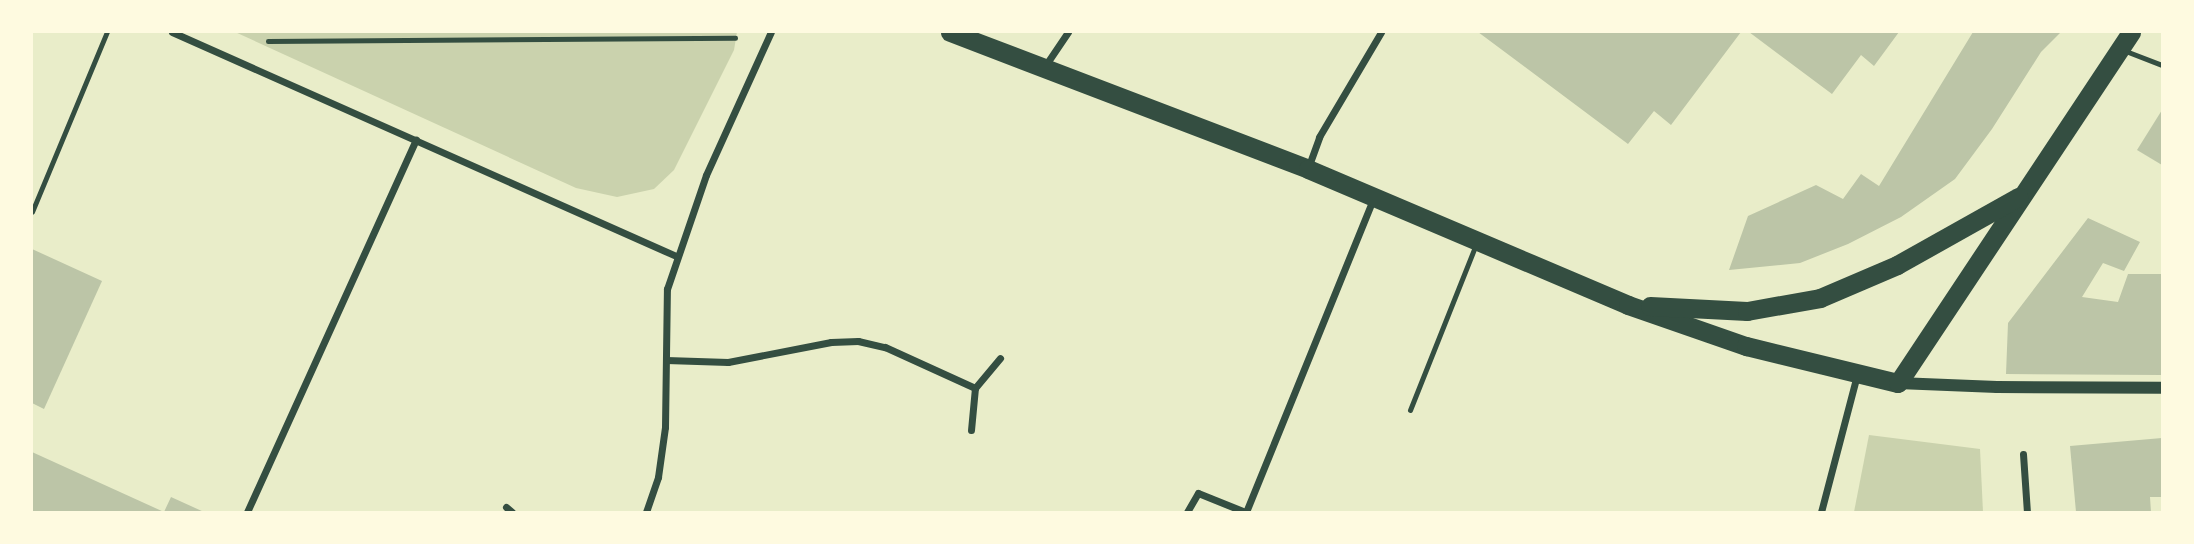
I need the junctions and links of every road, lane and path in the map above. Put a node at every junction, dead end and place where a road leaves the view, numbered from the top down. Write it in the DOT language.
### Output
graph roads {
  1 [pos="107,32"];
  2 [pos="172,32"];
  3 [pos="950,32"];
  4 [pos="1068,32"];
  5 [pos="1381,32"];
  6 [pos="2131,32"];
  7 [pos="769,35"];
  8 [pos="264,41"];
  9 [pos="2118,48"];
  10 [pos="2162,65"];
  11 [pos="1045,67"];
  12 [pos="416,140"];
  13 [pos="1308,169"];
  14 [pos="2022,195"];
  15 [pos="1374,196"];
  16 [pos="32,212"];
  17 [pos="1478,241"];
  18 [pos="676,256"];
  19 [pos="1628,305"];
  20 [pos="1000,358"];
  21 [pos="666,360"];
  22 [pos="1857,374"];
  23 [pos="1898,383"];
  24 [pos="975,388"];
  25 [pos="2162,388"];
  26 [pos="1410,410"];
  27 [pos="971,430"];
  28 [pos="2023,454"];
  29 [pos="247,513"];
  30 [pos="646,513"];
  31 [pos="1187,513"];
  32 [pos="1245,513"];
  33 [pos="1821,513"];
  34 [pos="2027,513"];
  1 -- 16 [label="path"];
  2 -- 12 [label="street"];
  3 -- 11 [label="highway"];
  4 -- 11 [label="street"];
  5 -- 13 [label="street"];
  6 -- 9 [label="highway"];
  7 -- 8 [label="path"];
  7 -- 18 [label="street"];
  9 -- 10 [label="lane"];
  9 -- 14 [label="highway"];
  11 -- 13 [label="highway"];
  12 -- 18 [label="street"];
  12 -- 29 [label="street"];
  13 -- 15 [label="highway"];
  14 -- 19 [label="highway"];
  14 -- 23 [label="highway"];
  15 -- 17 [label="highway"];
  15 -- 32 [label="street"];
  17 -- 19 [label="highway"];
  17 -- 26 [label="lane"];
  18 -- 21 [label="street"];
  19 -- 22 [label="highway"];
  20 -- 24 [label="street"];
  21 -- 24 [label="street"];
  21 -- 30 [label="street"];
  22 -- 23 [label="highway"];
  22 -- 33 [label="street"];
  23 -- 25 [label="street"];
  24 -- 27 [label="street"];
  28 -- 34 [label="street"];
  31 -- 32 [label="street"];
}
